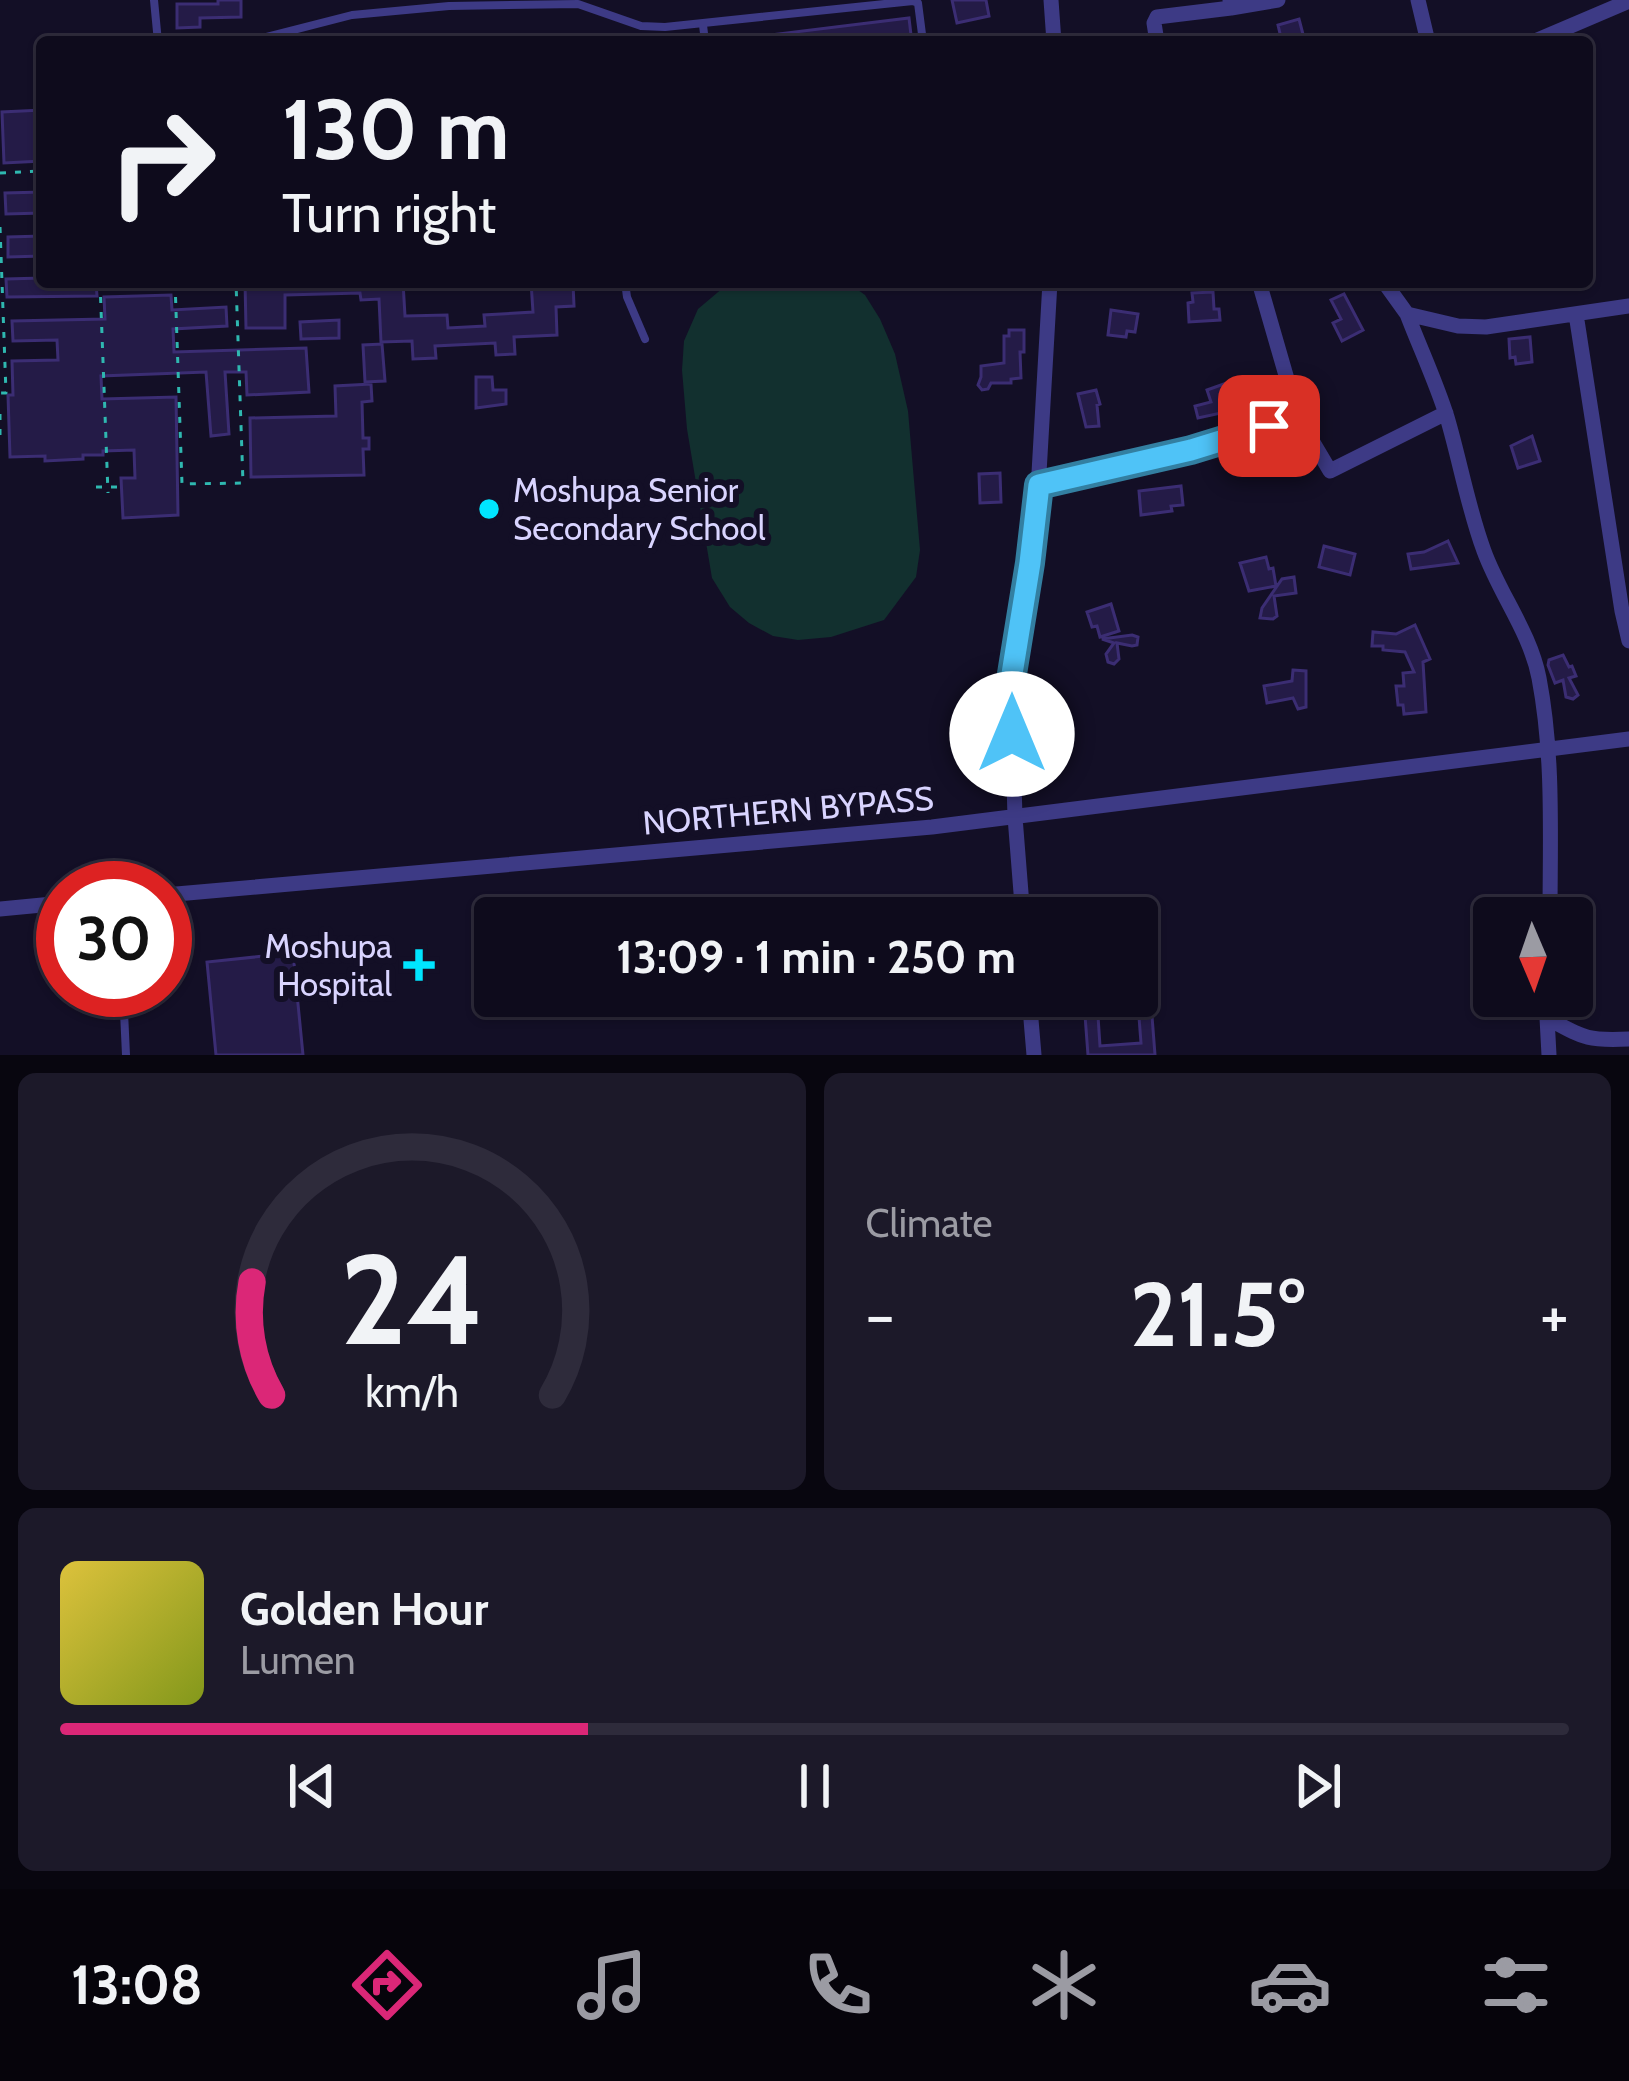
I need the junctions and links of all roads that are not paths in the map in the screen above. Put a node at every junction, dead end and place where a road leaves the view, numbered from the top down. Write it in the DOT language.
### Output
graph roads {
  1 [pos="154,0"];
  2 [pos="1051,0"];
  3 [pos="1278,0"];
  4 [pos="1418,0"];
  5 [pos="1629,1"];
  6 [pos="1231,4"];
  7 [pos="703,25"];
  8 [pos="157,36"];
  9 [pos="270,36"];
  10 [pos="704,36"];
  11 [pos="922,36"];
  12 [pos="1054,36"];
  13 [pos="1156,36"];
  14 [pos="1426,36"];
  15 [pos="1547,36"];
  16 [pos="626,288"];
  17 [pos="1050,288"];
  18 [pos="1261,288"];
  19 [pos="1388,288"];
  20 [pos="1629,306"];
  21 [pos="1407,314"];
  22 [pos="1576,314"];
  23 [pos="645,339"];
  24 [pos="1446,413"];
  25 [pos="1298,417"];
  26 [pos="1039,485"];
  27 [pos="1629,640"];
  28 [pos="1629,739"];
  29 [pos="1549,751"];
  30 [pos="1015,817"];
  31 [pos="192,893"];
  32 [pos="1021,897"];
  33 [pos="1550,897"];
  34 [pos="36,906"];
  35 [pos="0,909"];
  36 [pos="125,1017"];
  37 [pos="1031,1017"];
  38 [pos="1547,1018"];
  39 [pos="1629,1039"];
  40 [pos="126,1055"];
  41 [pos="1034,1055"];
  42 [pos="1549,1055"];
  1 -- 8 [label="lane"];
  2 -- 12 [label="street"];
  3 -- 6 [label="street"];
  4 -- 14 [label="street"];
  5 -- 15 [label="street"];
  6 -- 13 [label="street"];
  7 -- 9 [label="lane"];
  7 -- 10 [label="lane"];
  7 -- 11 [label="lane"];
  16 -- 23 [label="lane"];
  17 -- 26 [label="street"];
  18 -- 25 [label="street"];
  19 -- 21 [label="street"];
  20 -- 22 [label="street"];
  21 -- 22 [label="street"];
  21 -- 24 [label="street"];
  22 -- 27 [label="street"];
  24 -- 25 [label="street"];
  24 -- 29 [label="street"];
  25 -- 26 [label="street"];
  26 -- 30 [label="street"];
  28 -- 29 [label="street, NORTHERN BYPASS"];
  29 -- 30 [label="street, NORTHERN BYPASS"];
  29 -- 33 [label="street"];
  30 -- 31 [label="street, NORTHERN BYPASS"];
  30 -- 32 [label="street"];
  34 -- 35 [label="street"];
  36 -- 40 [label="lane"];
  37 -- 41 [label="street"];
  38 -- 39 [label="street"];
  38 -- 42 [label="street"];
}
